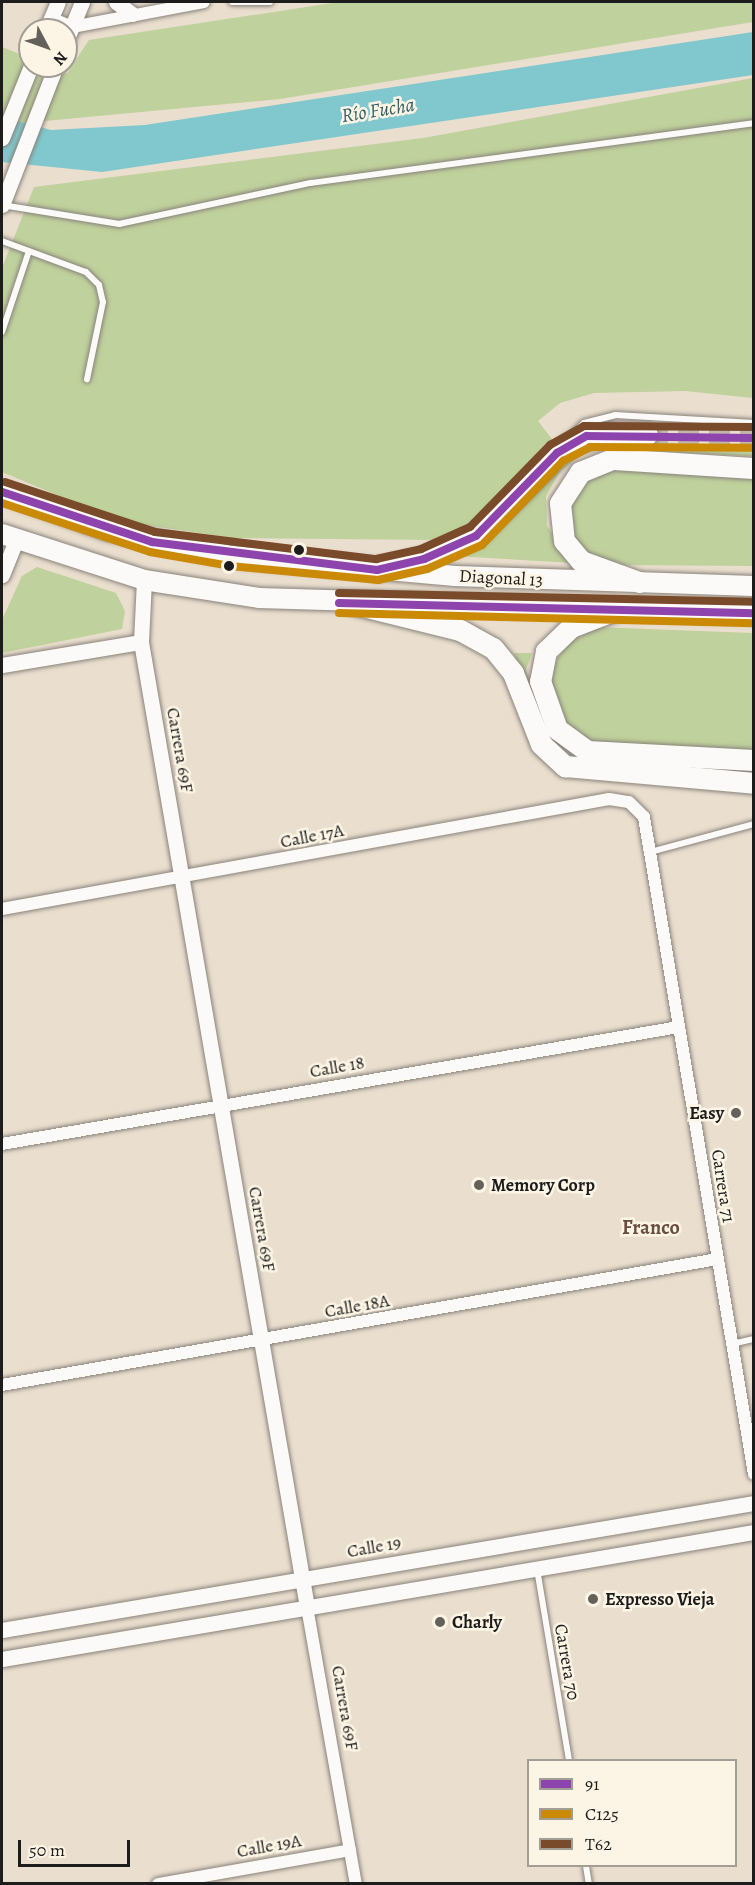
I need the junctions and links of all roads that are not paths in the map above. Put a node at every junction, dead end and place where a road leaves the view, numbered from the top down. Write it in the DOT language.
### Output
graph roads {
  1 [pos="58,2"];
  2 [pos="82,2"];
  3 [pos="117,2"];
  4 [pos="204,2"];
  5 [pos="232,2"];
  6 [pos="270,2"];
  7 [pos="132,14"];
  8 [pos="51,18"];
  9 [pos="76,18"];
  10 [pos="78,31"];
  11 [pos="25,78"];
  12 [pos="51,78"];
  13 [pos="753,123"];
  14 [pos="2,138"];
  15 [pos="3,201"];
  16 [pos="2,241"];
  17 [pos="29,251"];
  18 [pos="2,332"];
  19 [pos="87,379"];
  20 [pos="753,423"];
  21 [pos="647,434"];
  22 [pos="557,453"];
  23 [pos="753,468"];
  24 [pos="2,492"];
  25 [pos="9,537"];
  26 [pos="377,570"];
  27 [pos="2,575"];
  28 [pos="144,580"];
  29 [pos="645,583"];
  30 [pos="753,586"];
  31 [pos="355,604"];
  32 [pos="615,610"];
  33 [pos="753,613"];
  34 [pos="141,642"];
  35 [pos="2,665"];
  36 [pos="753,760"];
  37 [pos="753,783"];
  38 [pos="629,802"];
  39 [pos="753,824"];
  40 [pos="650,852"];
  41 [pos="182,879"];
  42 [pos="2,909"];
  43 [pos="679,1027"];
  44 [pos="221,1106"];
  45 [pos="2,1144"];
  46 [pos="717,1259"];
  47 [pos="753,1339"];
  48 [pos="261,1341"];
  49 [pos="732,1344"];
  50 [pos="2,1385"];
  51 [pos="753,1474"];
  52 [pos="753,1503"];
  53 [pos="753,1532"];
  54 [pos="537,1569"];
  55 [pos="302,1579"];
  56 [pos="307,1607"];
  57 [pos="2,1630"];
  58 [pos="2,1659"];
  59 [pos="569,1759"];
  60 [pos="350,1850"];
  61 [pos="586,1867"];
  62 [pos="158,1884"];
  63 [pos="356,1884"];
  64 [pos="589,1884"];
  1 -- 8 [label="street"];
  2 -- 9 [label="street"];
  3 -- 7 [label="street"];
  4 -- 7 [label="street"];
  5 -- 6 [label="lane"];
  7 -- 10 [label="street"];
  11 -- 14 [label="street"];
  12 -- 15 [label="street"];
  13 -- 15 [label="lane"];
  16 -- 17 [label="lane"];
  17 -- 18 [label="lane"];
  17 -- 19 [label="lane"];
  20 -- 22 [label="lane"];
  21 -- 22 [label="highway"];
  22 -- 26 [label="highway"];
  23 -- 29 [label="highway"];
  24 -- 26 [label="main road, Diagonal 13"];
  25 -- 27 [label="street"];
  25 -- 28 [label="main road, Diagonal 13"];
  26 -- 29 [label="main road, Diagonal 13"];
  28 -- 31 [label="main road, Diagonal 13"];
  28 -- 34 [label="street, Carrera 69F"];
  29 -- 30 [label="main road, Diagonal 13"];
  31 -- 32 [label="main road, Diagonal 13"];
  31 -- 37 [label="highway"];
  32 -- 33 [label="main road, Diagonal 13"];
  32 -- 36 [label="highway"];
  34 -- 35 [label="street"];
  34 -- 41 [label="street, Carrera 69F"];
  38 -- 40 [label="street, Carrera 71"];
  38 -- 41 [label="street, Calle 17A"];
  39 -- 40 [label="lane"];
  40 -- 43 [label="street, Carrera 71"];
  41 -- 42 [label="street, Calle 17A"];
  41 -- 44 [label="street, Carrera 69F"];
  43 -- 44 [label="street, Calle 18"];
  43 -- 46 [label="street, Carrera 71"];
  44 -- 45 [label="street, Calle 18"];
  44 -- 48 [label="street, Carrera 69F"];
  46 -- 48 [label="street, Calle 18A"];
  46 -- 49 [label="street, Carrera 71"];
  47 -- 49 [label="lane"];
  48 -- 50 [label="street, Calle 18A"];
  48 -- 55 [label="street, Carrera 69F"];
  49 -- 51 [label="street, Carrera 71"];
  52 -- 55 [label="street, Calle 19"];
  53 -- 54 [label="street"];
  54 -- 56 [label="street"];
  54 -- 59 [label="lane, Carrera 70"];
  55 -- 56 [label="street, Carrera 69F"];
  55 -- 57 [label="street, Calle 19"];
  56 -- 58 [label="street"];
  56 -- 60 [label="street, Carrera 69F"];
  60 -- 62 [label="street, Calle 19A"];
  60 -- 63 [label="street, Carrera 69F"];
  61 -- 64 [label="lane"];
}
